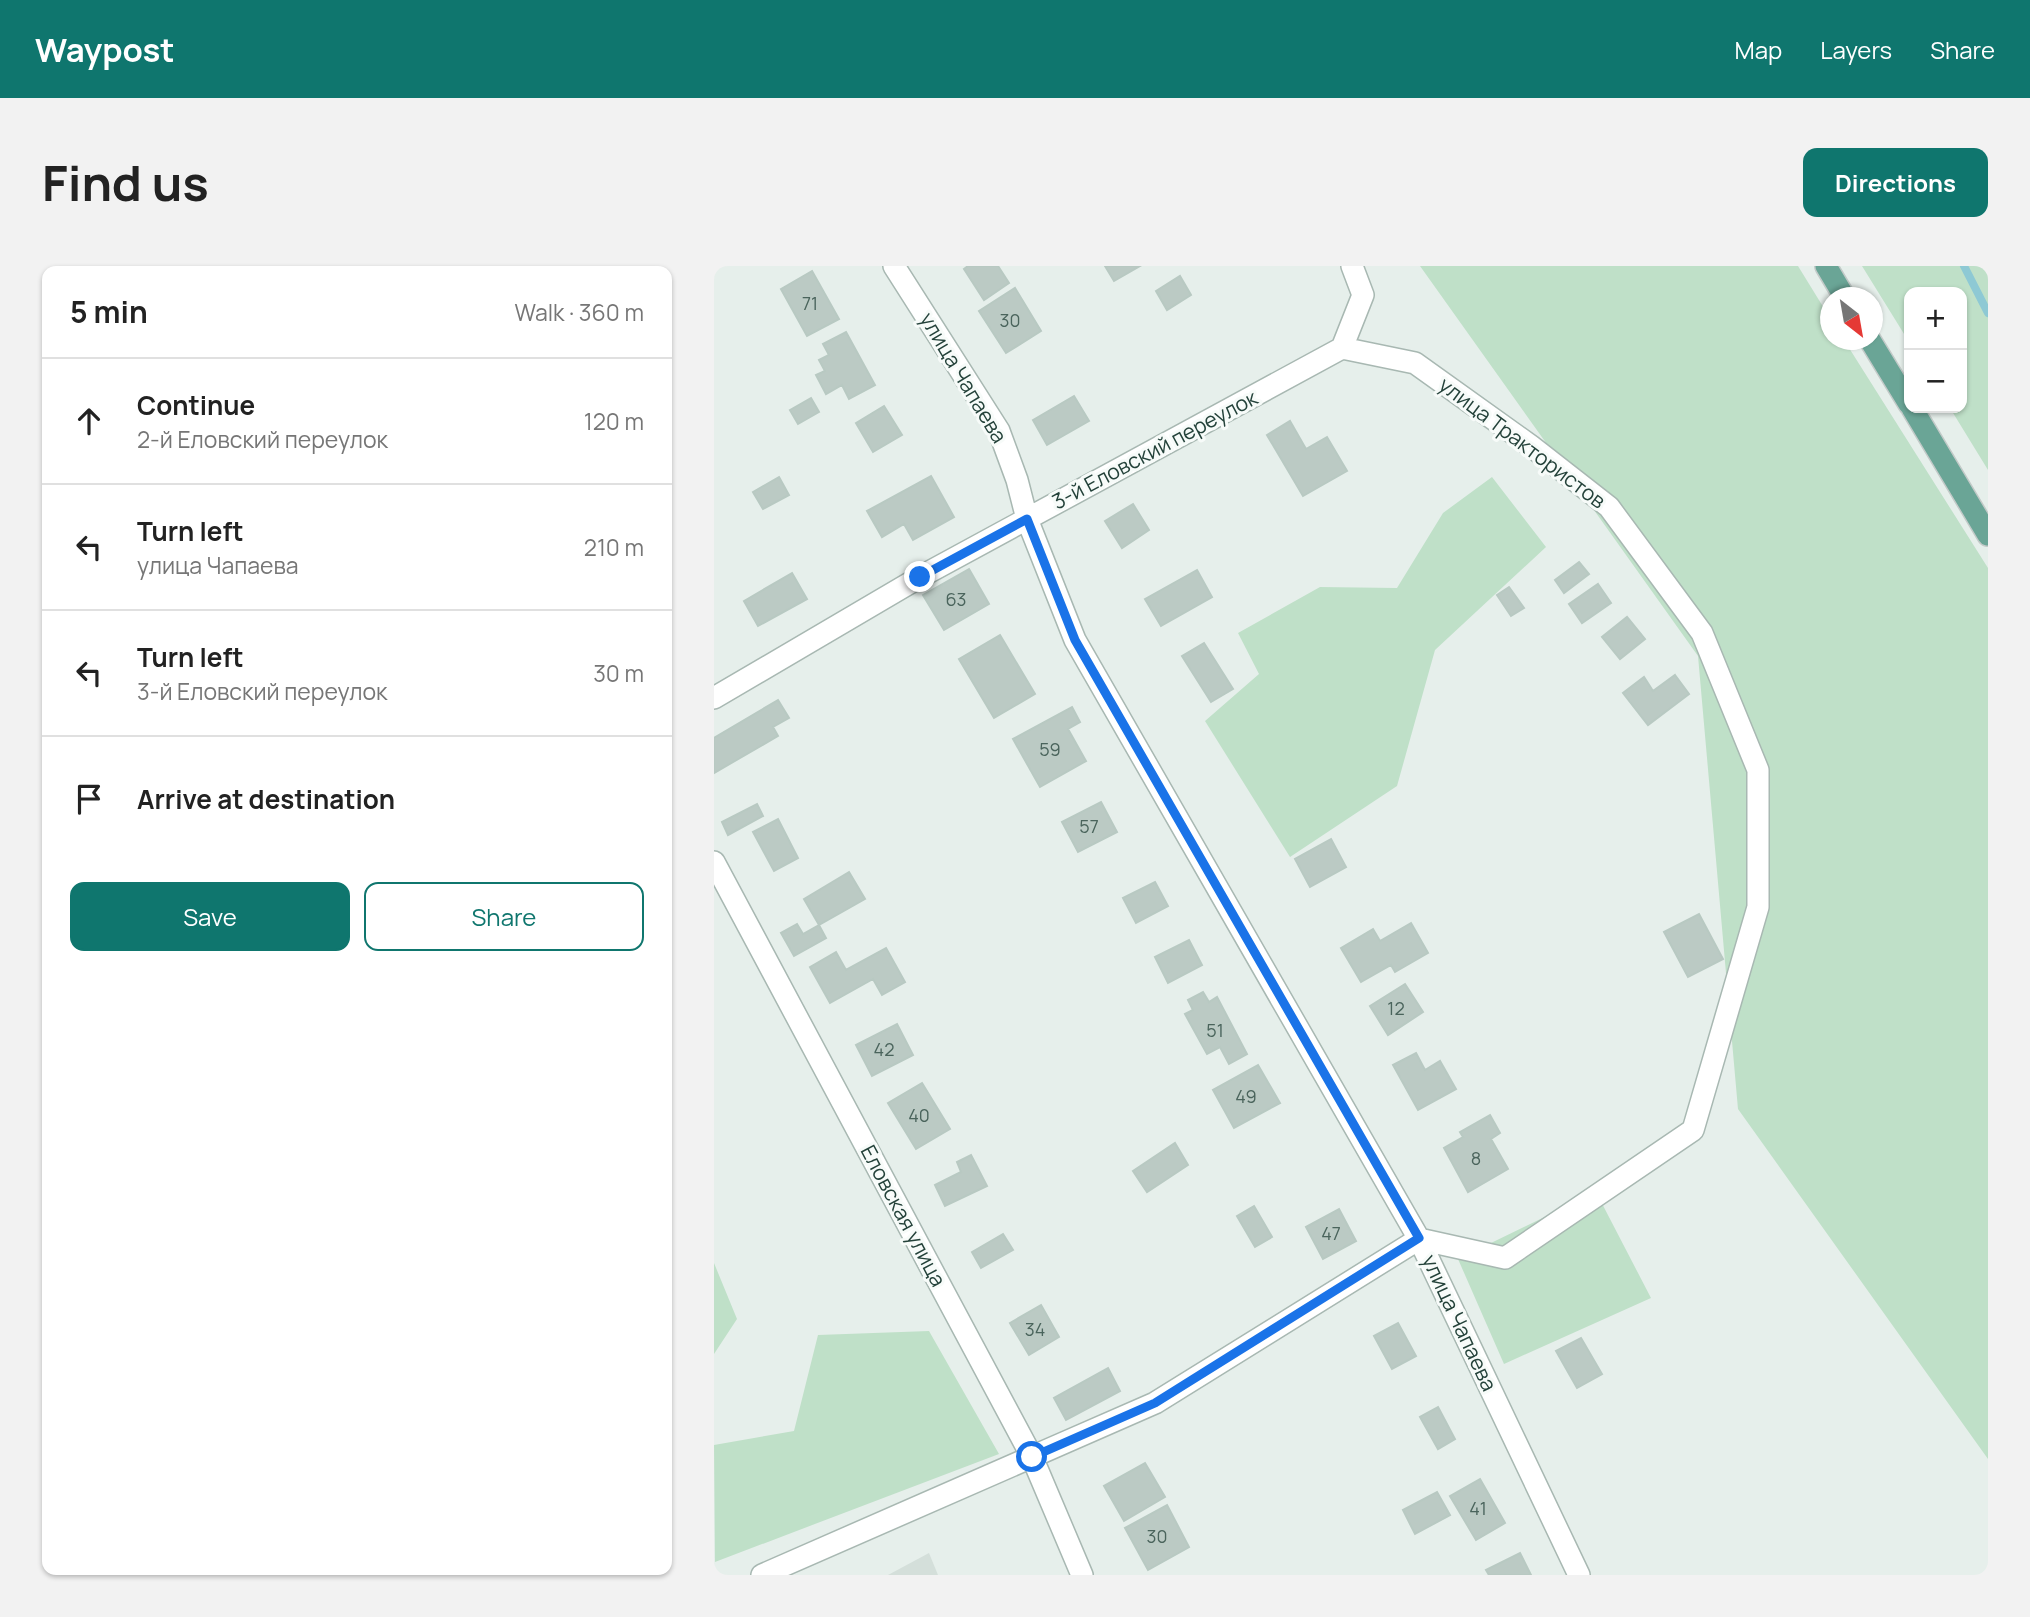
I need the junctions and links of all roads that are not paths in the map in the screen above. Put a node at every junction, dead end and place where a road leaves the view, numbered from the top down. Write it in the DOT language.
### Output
graph roads {
  1 [pos="894,266"];
  2 [pos="1352,266"];
  3 [pos="1826,266"];
  4 [pos="1838,287"];
  5 [pos="1342,348"];
  6 [pos="1876,350"];
  7 [pos="1904,396"];
  8 [pos="1914,413"];
  9 [pos="1027,519"];
  10 [pos="1988,535"];
  11 [pos="714,698"];
  12 [pos="714,862"];
  13 [pos="1419,1238"];
  14 [pos="1032,1457"];
  15 [pos="762,1575"];
  16 [pos="1082,1575"];
  17 [pos="1579,1575"];
  1 -- 9 [label="street, улица Чапаева"];
  2 -- 5 [label="street"];
  3 -- 4 [label="main road"];
  5 -- 9 [label="street, 3-й Еловский переулок"];
  5 -- 13 [label="street, улица Трактористов"];
  6 -- 7 [label="main road"];
  8 -- 10 [label="main road"];
  9 -- 11 [label="street, 3-й Еловский переулок"];
  9 -- 13 [label="street, улица Чапаева"];
  12 -- 14 [label="street, Еловская улица"];
  13 -- 14 [label="street"];
  13 -- 17 [label="street, улица Чапаева"];
  14 -- 15 [label="street"];
  14 -- 16 [label="street, Еловская улица"];
}
